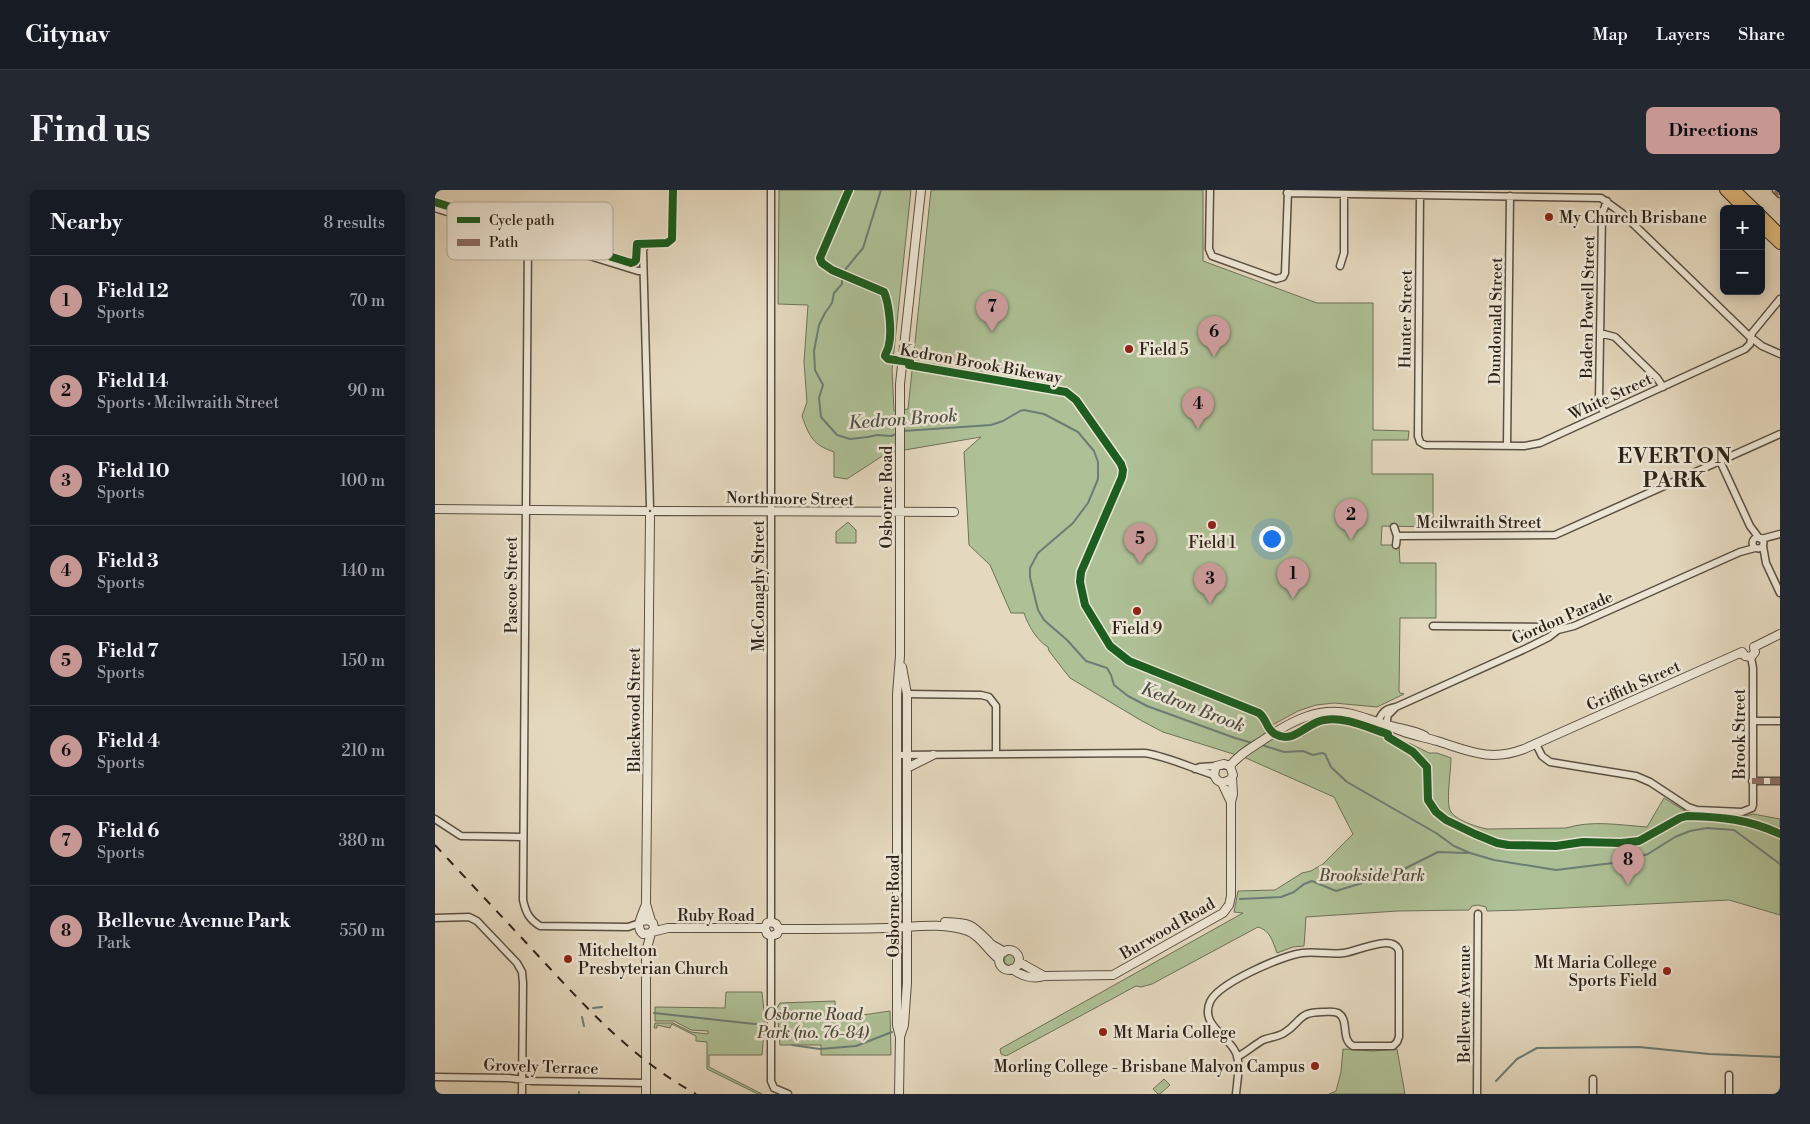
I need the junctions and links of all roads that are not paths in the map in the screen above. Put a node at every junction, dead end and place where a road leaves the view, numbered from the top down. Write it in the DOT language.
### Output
graph roads {
  1 [pos="673,190"];
  2 [pos="771,190"];
  3 [pos="921,190"];
  4 [pos="1209,190"];
  5 [pos="1725,190"];
  6 [pos="1735,190"];
  7 [pos="1776,190"];
  8 [pos="1287,192"];
  9 [pos="1344,194"];
  10 [pos="1596,194"];
  11 [pos="1780,194"];
  12 [pos="1421,195"];
  13 [pos="1510,196"];
  14 [pos="1607,201"];
  15 [pos="1740,205"];
  16 [pos="1751,205"];
  17 [pos="435,208"];
  18 [pos="447,212"];
  19 [pos="1765,219"];
  20 [pos="1765,230"];
  21 [pos="1780,234"];
  22 [pos="1780,244"];
  23 [pos="528,260"];
  24 [pos="601,260"];
  25 [pos="1340,266"];
  26 [pos="643,271"];
  27 [pos="1780,299"];
  28 [pos="1600,333"];
  29 [pos="1751,338"];
  30 [pos="1780,354"];
  31 [pos="1663,386"];
  32 [pos="1604,413"];
  33 [pos="1780,434"];
  34 [pos="1420,442"];
  35 [pos="1507,446"];
  36 [pos="1720,461"];
  37 [pos="435,509"];
  38 [pos="525,510"];
  39 [pos="650,511"];
  40 [pos="772,511"];
  41 [pos="899,512"];
  42 [pos="955,512"];
  43 [pos="1394,527"];
  44 [pos="1779,534"];
  45 [pos="1397,536"];
  46 [pos="1758,543"];
  47 [pos="1396,545"];
  48 [pos="1780,593"];
  49 [pos="1433,626"];
  50 [pos="1559,630"];
  51 [pos="1780,634"];
  52 [pos="1754,647"];
  53 [pos="1742,652"];
  54 [pos="900,656"];
  55 [pos="1751,656"];
  56 [pos="907,694"];
  57 [pos="1753,721"];
  58 [pos="1780,721"];
  59 [pos="1385,724"];
  60 [pos="1536,744"];
  61 [pos="996,754"];
  62 [pos="897,755"];
  63 [pos="907,755"];
  64 [pos="933,755"];
  65 [pos="1216,766"];
  66 [pos="1230,766"];
  67 [pos="907,768"];
  68 [pos="1195,769"];
  69 [pos="1214,775"];
  70 [pos="1232,778"];
  71 [pos="1780,780"];
  72 [pos="1752,781"];
  73 [pos="1222,783"];
  74 [pos="1231,802"];
  75 [pos="435,820"];
  76 [pos="523,837"];
  77 [pos="647,904"];
  78 [pos="1478,914"];
  79 [pos="435,918"];
  80 [pos="652,922"];
  81 [pos="771,922"];
  82 [pos="907,925"];
  83 [pos="640,927"];
  84 [pos="667,928"];
  85 [pos="765,928"];
  86 [pos="897,928"];
  87 [pos="779,929"];
  88 [pos="651,933"];
  89 [pos="771,936"];
  90 [pos="646,952"];
  91 [pos="1001,955"];
  92 [pos="1019,962"];
  93 [pos="1012,970"];
  94 [pos="1043,976"];
  95 [pos="900,1037"];
  96 [pos="1237,1057"];
  97 [pos="1729,1075"];
  98 [pos="435,1077"];
  99 [pos="1593,1079"];
  100 [pos="522,1080"];
  101 [pos="645,1083"];
  102 [pos="522,1094"];
  103 [pos="646,1094"];
  104 [pos="788,1094"];
  105 [pos="899,1094"];
  106 [pos="1236,1094"];
  107 [pos="1477,1094"];
  108 [pos="1593,1094"];
  109 [pos="1729,1094"];
  1 -- 26 [label="street, Blackwood Street"];
  2 -- 40 [label="street, McConaghy Street"];
  3 -- 41 [label="street, Osborne Road"];
  4 -- 8 [label="street"];
  5 -- 15 [label="highway"];
  6 -- 16 [label="highway"];
  7 -- 11 [label="street"];
  8 -- 9 [label="street"];
  9 -- 12 [label="street"];
  9 -- 25 [label="street"];
  10 -- 13 [label="street"];
  10 -- 14 [label="street"];
  12 -- 13 [label="street"];
  12 -- 34 [label="street, Hunter Street"];
  13 -- 35 [label="street, Dundonald Street"];
  14 -- 28 [label="street, Baden Powell Street"];
  14 -- 29 [label="street"];
  17 -- 18 [label="street"];
  19 -- 21 [label="highway"];
  20 -- 22 [label="highway"];
  23 -- 38 [label="street, Pascoe Street"];
  24 -- 26 [label="street"];
  26 -- 39 [label="street, Blackwood Street"];
  27 -- 29 [label="street, White Street"];
  28 -- 31 [label="street"];
  28 -- 32 [label="street, Baden Powell Street"];
  29 -- 30 [label="street"];
  29 -- 31 [label="street, White Street"];
  31 -- 32 [label="street, White Street"];
  32 -- 35 [label="street, White Street"];
  33 -- 36 [label="street, Mcilwraith Street"];
  34 -- 35 [label="street, White Street"];
  36 -- 45 [label="street, Mcilwraith Street"];
  36 -- 46 [label="street"];
  37 -- 38 [label="street, Northmore Street"];
  38 -- 39 [label="street, Northmore Street"];
  38 -- 76 [label="street, Pascoe Street"];
  39 -- 40 [label="street, Northmore Street"];
  39 -- 77 [label="street, Blackwood Street"];
  40 -- 41 [label="street, Northmore Street"];
  40 -- 81 [label="street, McConaghy Street"];
  41 -- 42 [label="street, Northmore Street"];
  41 -- 54 [label="street, Osborne Road"];
  43 -- 45 [label="street, Mcilwraith Street"];
  44 -- 46 [label="street, Gordon Parade"];
  45 -- 47 [label="street, Mcilwraith Street"];
  46 -- 48 [label="street"];
  46 -- 50 [label="street, Gordon Parade"];
  49 -- 50 [label="street"];
  50 -- 59 [label="street, Gordon Parade"];
  51 -- 52 [label="street"];
  52 -- 53 [label="street"];
  52 -- 55 [label="street"];
  53 -- 55 [label="street"];
  53 -- 60 [label="street, Griffith Street"];
  54 -- 56 [label="street, Osborne Road"];
  54 -- 62 [label="street, Osborne Road"];
  55 -- 57 [label="street, Brook Street"];
  56 -- 61 [label="street"];
  56 -- 63 [label="street, Osborne Road"];
  57 -- 58 [label="street"];
  57 -- 72 [label="street, Brook Street"];
  59 -- 60 [label="street"];
  59 -- 66 [label="street"];
  60 -- 72 [label="street, Brook Street"];
  61 -- 64 [label="street"];
  61 -- 68 [label="street"];
  62 -- 63 [label="street"];
  62 -- 86 [label="street, Osborne Road"];
  63 -- 64 [label="street"];
  63 -- 67 [label="street, Osborne Road"];
  64 -- 67 [label="street"];
  65 -- 66 [label="street"];
  65 -- 68 [label="street"];
  65 -- 69 [label="street"];
  66 -- 70 [label="street"];
  67 -- 82 [label="street, Osborne Road"];
  68 -- 69 [label="street"];
  69 -- 73 [label="street"];
  70 -- 73 [label="street"];
  70 -- 74 [label="street, Burwood Road"];
  71 -- 72 [label="street"];
  73 -- 74 [label="street"];
  74 -- 94 [label="street, Burwood Road"];
  75 -- 76 [label="street"];
  76 -- 83 [label="street, Pascoe Street"];
  77 -- 80 [label="street, Blackwood Street"];
  77 -- 83 [label="street, Blackwood Street"];
  78 -- 107 [label="street, Bellevue Avenue"];
  79 -- 100 [label="street"];
  80 -- 83 [label="street"];
  80 -- 84 [label="street, Ruby Road"];
  80 -- 88 [label="street"];
  81 -- 85 [label="street"];
  81 -- 87 [label="street"];
  82 -- 86 [label="street"];
  82 -- 91 [label="street"];
  82 -- 95 [label="street, Osborne Road"];
  83 -- 88 [label="street"];
  83 -- 90 [label="street"];
  84 -- 85 [label="street, Ruby Road"];
  84 -- 88 [label="street, Ruby Road"];
  85 -- 89 [label="street"];
  86 -- 87 [label="street"];
  86 -- 95 [label="street, Osborne Road"];
  87 -- 89 [label="street"];
  88 -- 90 [label="street"];
  89 -- 104 [label="street"];
  90 -- 101 [label="street"];
  91 -- 92 [label="street"];
  91 -- 93 [label="street"];
  92 -- 93 [label="street"];
  92 -- 94 [label="street"];
  93 -- 94 [label="street, Burwood Road"];
  95 -- 105 [label="street, Osborne Road"];
  96 -- 96 [label="street"];
  96 -- 106 [label="street"];
  97 -- 109 [label="street"];
  98 -- 100 [label="street, Grovely Terrace"];
  99 -- 108 [label="street"];
  100 -- 101 [label="street, Grovely Terrace"];
  100 -- 102 [label="street"];
  101 -- 103 [label="street"];
}
